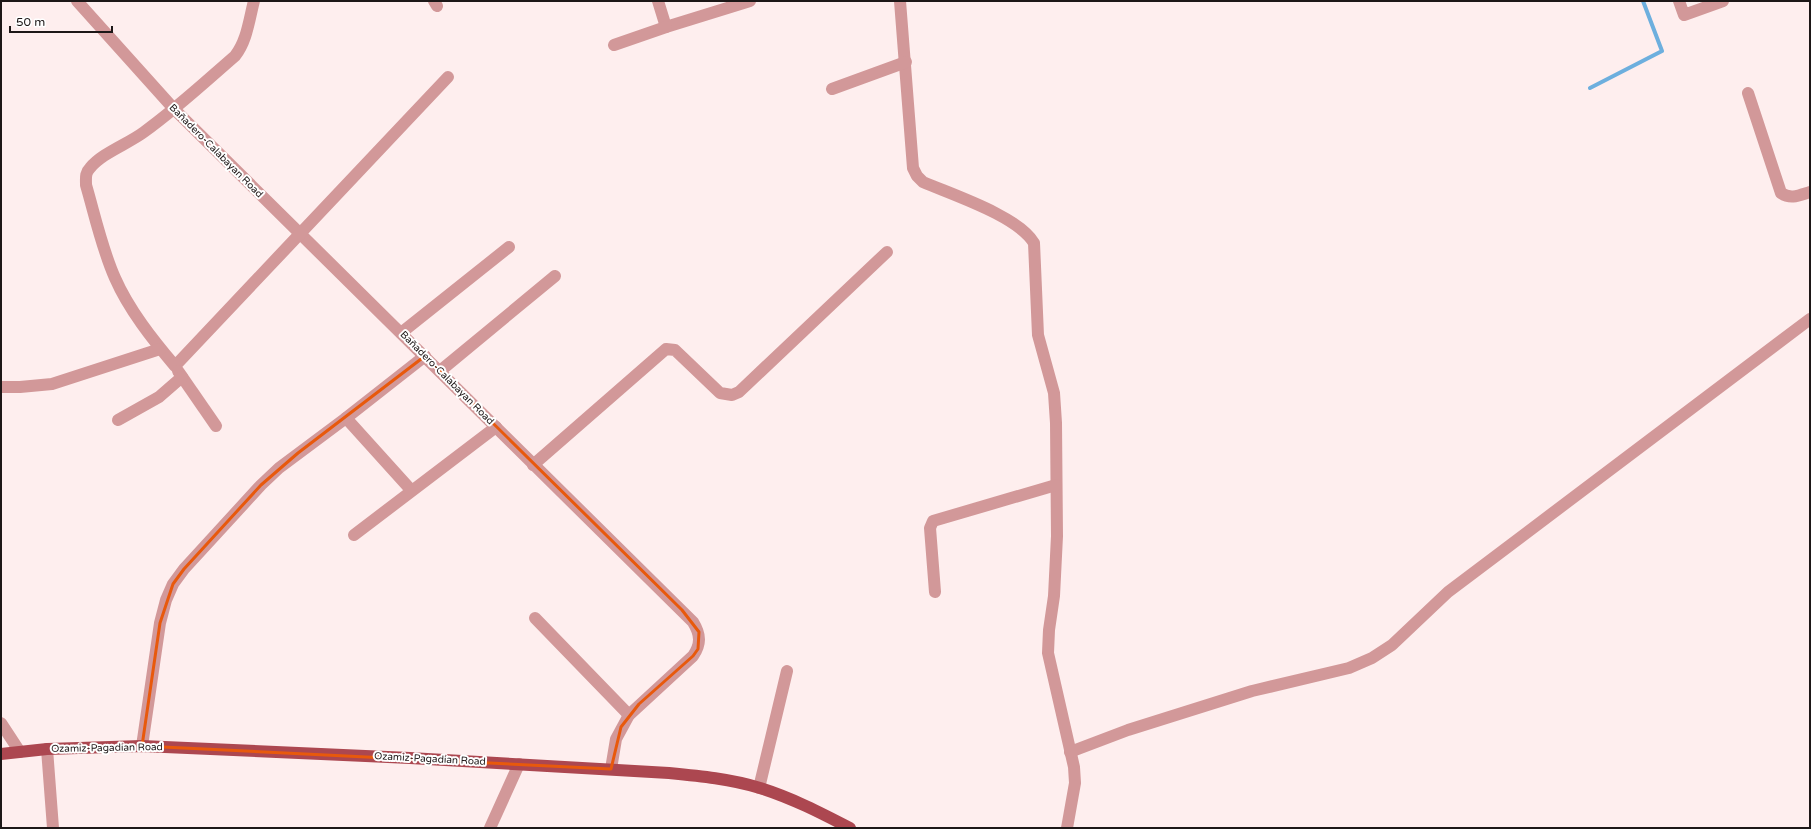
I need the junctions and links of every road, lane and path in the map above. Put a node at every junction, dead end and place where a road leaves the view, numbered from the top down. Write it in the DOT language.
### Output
graph roads {
  1 [pos="77,1"];
  2 [pos="254,1"];
  3 [pos="658,1"];
  4 [pos="750,1"];
  5 [pos="900,1"];
  6 [pos="1679,1"];
  7 [pos="1723,1"];
  8 [pos="666,27"];
  9 [pos="614,45"];
  10 [pos="906,62"];
  11 [pos="448,77"];
  12 [pos="832,89"];
  13 [pos="1748,93"];
  14 [pos="174,109"];
  15 [pos="1810,192"];
  16 [pos="301,235"];
  17 [pos="509,247"];
  18 [pos="887,252"];
  19 [pos="555,276"];
  20 [pos="1810,319"];
  21 [pos="401,333"];
  22 [pos="160,349"];
  23 [pos="425,356"];
  24 [pos="175,366"];
  25 [pos="440,371"];
  26 [pos="182,377"];
  27 [pos="1,387"];
  28 [pos="346,418"];
  29 [pos="118,420"];
  30 [pos="216,426"];
  31 [pos="496,427"];
  32 [pos="533,465"];
  33 [pos="1056,485"];
  34 [pos="411,490"];
  35 [pos="354,535"];
  36 [pos="935,592"];
  37 [pos="535,618"];
  38 [pos="787,671"];
  39 [pos="629,715"];
  40 [pos="1,723"];
  41 [pos="142,746"];
  42 [pos="47,749"];
  43 [pos="20,752"];
  44 [pos="1070,752"];
  45 [pos="1,754"];
  46 [pos="519,764"];
  47 [pos="611,769"];
  48 [pos="759,788"];
  49 [pos="53,828"];
  50 [pos="490,828"];
  51 [pos="850,828"];
  52 [pos="1067,828"];
  1 -- 14 [label="street, Bañadero-Calabayan Road"];
  2 -- 14 [label="street"];
  3 -- 8 [label="street"];
  4 -- 8 [label="street"];
  5 -- 10 [label="street"];
  6 -- 7 [label="street"];
  8 -- 9 [label="street"];
  10 -- 12 [label="street"];
  10 -- 33 [label="street"];
  11 -- 16 [label="street"];
  13 -- 15 [label="street"];
  14 -- 16 [label="street, Bañadero-Calabayan Road"];
  14 -- 22 [label="street"];
  16 -- 21 [label="street, Bañadero-Calabayan Road"];
  16 -- 24 [label="street"];
  17 -- 21 [label="street"];
  18 -- 32 [label="street"];
  19 -- 25 [label="street"];
  20 -- 44 [label="street"];
  21 -- 23 [label="street, Bañadero-Calabayan Road"];
  22 -- 24 [label="street"];
  22 -- 27 [label="street"];
  23 -- 25 [label="street, Bañadero-Calabayan Road"];
  23 -- 28 [label="street"];
  24 -- 26 [label="street"];
  25 -- 31 [label="street, Bañadero-Calabayan Road"];
  26 -- 29 [label="street"];
  26 -- 30 [label="street"];
  28 -- 34 [label="street"];
  28 -- 41 [label="street"];
  31 -- 32 [label="street, Bañadero-Calabayan Road"];
  31 -- 34 [label="street"];
  32 -- 39 [label="street, Bañadero-Calabayan Road"];
  33 -- 36 [label="street"];
  33 -- 44 [label="street"];
  34 -- 35 [label="street"];
  37 -- 39 [label="street"];
  38 -- 48 [label="street"];
  39 -- 47 [label="street, Bañadero-Calabayan Road"];
  40 -- 43 [label="street"];
  41 -- 42 [label="main road, Ozamiz-Pagadian Road"];
  41 -- 46 [label="main road, Ozamiz-Pagadian Road"];
  42 -- 43 [label="main road, Ozamiz-Pagadian Road"];
  42 -- 49 [label="street"];
  43 -- 45 [label="main road, Ozamiz-Pagadian Road"];
  44 -- 52 [label="street"];
  46 -- 47 [label="main road, Ozamiz-Pagadian Road"];
  46 -- 50 [label="street"];
  47 -- 48 [label="main road, Ozamiz-Pagadian Road"];
  48 -- 51 [label="main road, Ozamiz-Pagadian Road"];
}
